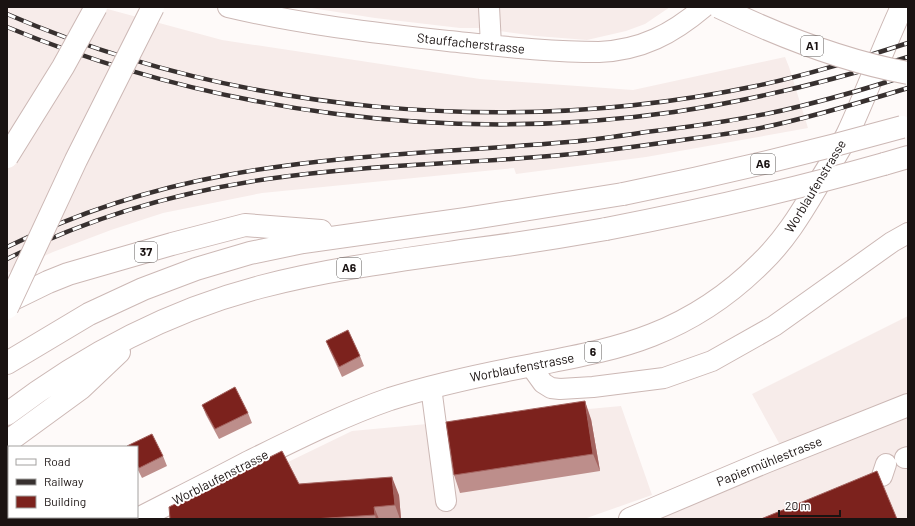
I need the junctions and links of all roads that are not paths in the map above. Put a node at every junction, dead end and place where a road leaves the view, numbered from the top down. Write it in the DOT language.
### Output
graph roads {
  1 [pos="96,7"];
  2 [pos="153,7"];
  3 [pos="228,7"];
  4 [pos="489,7"];
  5 [pos="704,7"];
  6 [pos="719,7"];
  7 [pos="902,7"];
  8 [pos="491,45"];
  9 [pos="908,73"];
  10 [pos="905,126"];
  11 [pos="7,157"];
  12 [pos="908,157"];
  13 [pos="908,226"];
  14 [pos="358,234"];
  15 [pos="900,238"];
  16 [pos="7,302"];
  17 [pos="7,308"];
  18 [pos="140,332"];
  19 [pos="7,363"];
  20 [pos="530,366"];
  21 [pos="431,387"];
  22 [pos="908,405"];
  23 [pos="7,414"];
  24 [pos="7,442"];
  25 [pos="446,500"];
  26 [pos="138,519"];
  27 [pos="630,519"];
  1 -- 11 [label="main road, bridge"];
  2 -- 17 [label="main road, bridge"];
  3 -- 8 [label="street, Stauffacherstrasse"];
  4 -- 8 [label="street"];
  5 -- 8 [label="street, Stauffacherstrasse"];
  6 -- 9 [label="main road, A1, bridge"];
  7 -- 20 [label="main road, Worblaufenstrasse / 6"];
  10 -- 14 [label="main road, A6, bridge"];
  12 -- 18 [label="main road, A6, bridge"];
  13 -- 15 [label="street"];
  14 -- 16 [label="main road, 37"];
  14 -- 19 [label="main road, A6"];
  15 -- 20 [label="street"];
  18 -- 23 [label="main road, A6"];
  18 -- 24 [label="main road"];
  20 -- 21 [label="main road, Worblaufenstrasse / 6"];
  21 -- 25 [label="street"];
  21 -- 26 [label="main road, Worblaufenstrasse / 6"];
  22 -- 27 [label="main road, Papiermühlestrasse"];
}
